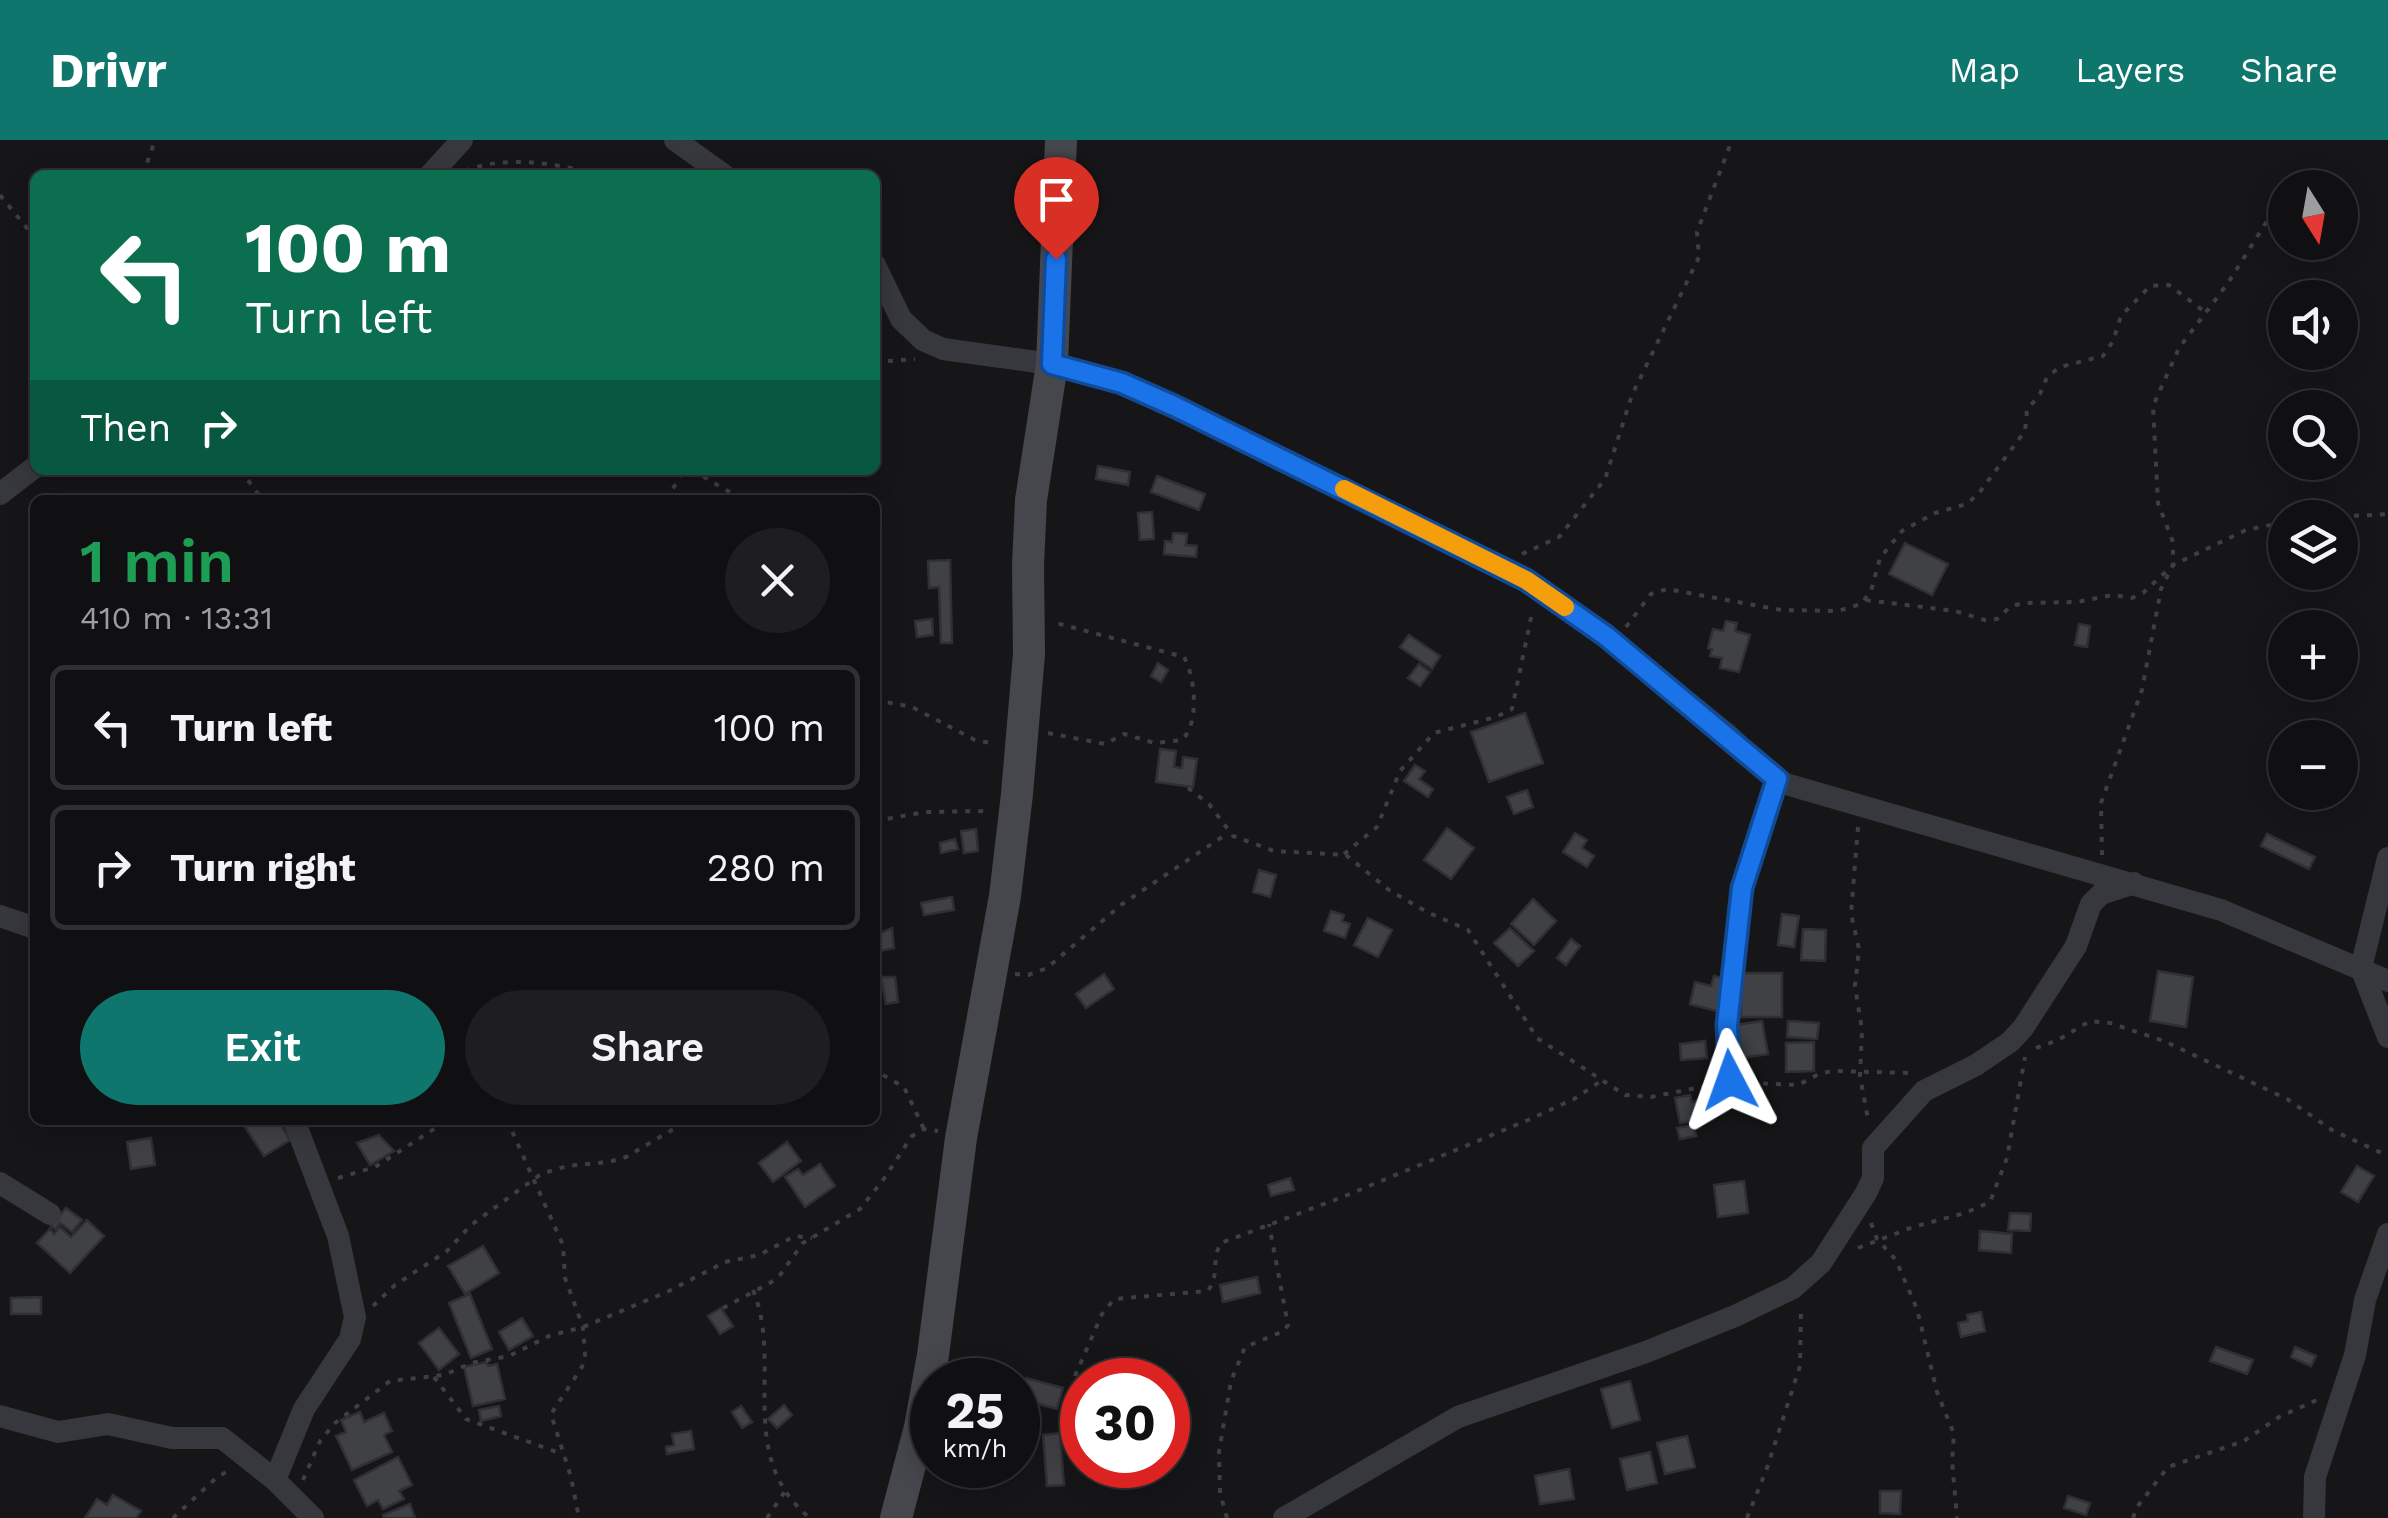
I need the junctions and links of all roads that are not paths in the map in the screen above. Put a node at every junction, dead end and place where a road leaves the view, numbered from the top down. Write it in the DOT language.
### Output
graph roads {
  1 [pos="462,140"];
  2 [pos="675,140"];
  3 [pos="1062,140"];
  4 [pos="435,170"];
  5 [pos="717,170"];
  6 [pos="880,275"];
  7 [pos="1052,364"];
  8 [pos="30,471"];
  9 [pos="0,494"];
  10 [pos="1777,779"];
  11 [pos="2388,858"];
  12 [pos="2134,884"];
  13 [pos="0,916"];
  14 [pos="30,926"];
  15 [pos="2361,968"];
  16 [pos="2388,981"];
  17 [pos="2388,1036"];
  18 [pos="1730,1080"];
  19 [pos="296,1125"];
  20 [pos="0,1183"];
  21 [pos="50,1214"];
  22 [pos="2388,1234"];
  23 [pos="0,1416"];
  24 [pos="275,1480"];
  25 [pos="314,1518"];
  26 [pos="896,1518"];
  27 [pos="1284,1518"];
  28 [pos="2314,1518"];
  1 -- 4 [label="street"];
  2 -- 5 [label="street"];
  3 -- 7 [label="main road"];
  6 -- 7 [label="street"];
  7 -- 10 [label="street"];
  7 -- 26 [label="main road"];
  8 -- 9 [label="street"];
  10 -- 12 [label="street"];
  10 -- 18 [label="street"];
  11 -- 15 [label="street"];
  12 -- 15 [label="street"];
  12 -- 27 [label="street"];
  13 -- 14 [label="street"];
  15 -- 16 [label="street"];
  15 -- 17 [label="street"];
  19 -- 24 [label="street"];
  20 -- 21 [label="street"];
  22 -- 28 [label="street"];
  23 -- 24 [label="street"];
  24 -- 25 [label="street"];
}
